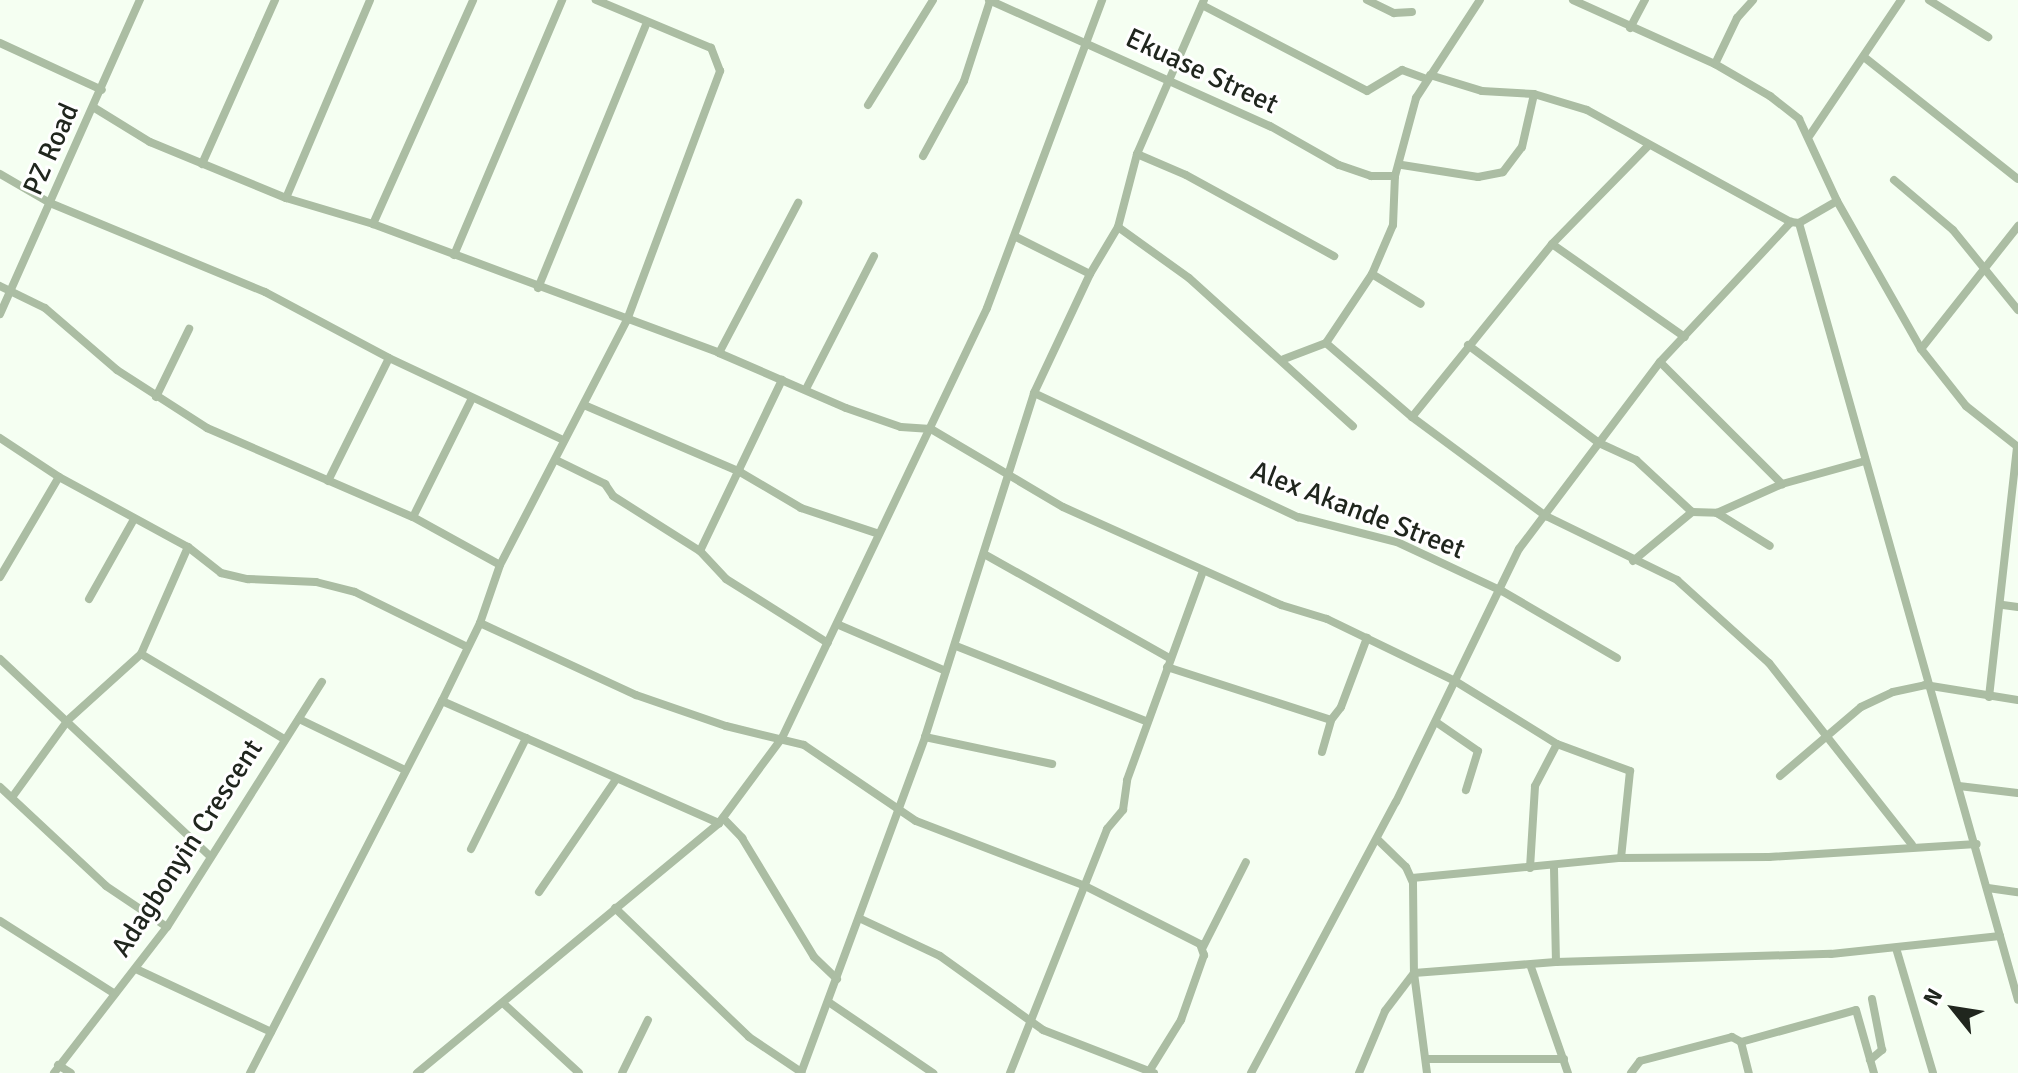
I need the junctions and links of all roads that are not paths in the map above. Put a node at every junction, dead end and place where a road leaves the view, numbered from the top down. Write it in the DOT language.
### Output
graph roads {
  1 [pos="140,0"];
  2 [pos="275,0"];
  3 [pos="370,0"];
  4 [pos="473,0"];
  5 [pos="562,0"];
  6 [pos="596,0"];
  7 [pos="933,0"];
  8 [pos="1102,0"];
  9 [pos="1367,0"];
  10 [pos="1480,0"];
  11 [pos="1573,0"];
  12 [pos="1645,0"];
  13 [pos="1753,0"];
  14 [pos="1901,0"];
  15 [pos="1929,0"];
  16 [pos="995,2"];
  17 [pos="1203,3"];
  18 [pos="1412,12"];
  19 [pos="646,25"];
  20 [pos="1630,28"];
  21 [pos="1988,37"];
  22 [pos="1090,42"];
  23 [pos="0,43"];
  24 [pos="1864,57"];
  25 [pos="1715,64"];
  26 [pos="1428,77"];
  27 [pos="1165,80"];
  28 [pos="102,90"];
  29 [pos="1534,94"];
  30 [pos="868,105"];
  31 [pos="93,107"];
  32 [pos="1810,135"];
  33 [pos="1647,147"];
  34 [pos="1137,154"];
  35 [pos="923,156"];
  36 [pos="202,164"];
  37 [pos="1402,165"];
  38 [pos="0,174"];
  39 [pos="1395,176"];
  40 [pos="2018,179"];
  41 [pos="1894,180"];
  42 [pos="286,198"];
  43 [pos="1837,201"];
  44 [pos="50,203"];
  45 [pos="798,203"];
  46 [pos="1795,222"];
  47 [pos="373,224"];
  48 [pos="2018,226"];
  49 [pos="1118,227"];
  50 [pos="1016,237"];
  51 [pos="1552,244"];
  52 [pos="454,255"];
  53 [pos="874,256"];
  54 [pos="1334,256"];
  55 [pos="1985,272"];
  56 [pos="1090,274"];
  57 [pos="1372,274"];
  58 [pos="0,286"];
  59 [pos="538,288"];
  60 [pos="12,294"];
  61 [pos="1421,304"];
  62 [pos="2018,310"];
  63 [pos="0,314"];
  64 [pos="627,320"];
  65 [pos="189,329"];
  66 [pos="1685,337"];
  67 [pos="1326,343"];
  68 [pos="1468,345"];
  69 [pos="1921,349"];
  70 [pos="719,353"];
  71 [pos="389,358"];
  72 [pos="1284,359"];
  73 [pos="1660,362"];
  74 [pos="782,380"];
  75 [pos="807,387"];
  76 [pos="1034,393"];
  77 [pos="156,397"];
  78 [pos="472,398"];
  79 [pos="584,405"];
  80 [pos="1412,417"];
  81 [pos="1353,426"];
  82 [pos="931,429"];
  83 [pos="0,438"];
  84 [pos="563,440"];
  85 [pos="1599,443"];
  86 [pos="2018,447"];
  87 [pos="556,460"];
  88 [pos="1865,461"];
  89 [pos="740,472"];
  90 [pos="1010,475"];
  91 [pos="59,477"];
  92 [pos="328,481"];
  93 [pos="1782,484"];
  94 [pos="1692,512"];
  95 [pos="1717,513"];
  96 [pos="1546,516"];
  97 [pos="413,517"];
  98 [pos="134,519"];
  99 [pos="879,534"];
  100 [pos="1770,546"];
  101 [pos="188,547"];
  102 [pos="700,551"];
  103 [pos="984,554"];
  104 [pos="1633,561"];
  105 [pos="500,565"];
  106 [pos="1203,571"];
  107 [pos="0,577"];
  108 [pos="1502,591"];
  109 [pos="89,599"];
  110 [pos="2003,605"];
  111 [pos="2018,607"];
  112 [pos="480,623"];
  113 [pos="839,625"];
  114 [pos="1367,638"];
  115 [pos="828,643"];
  116 [pos="465,646"];
  117 [pos="956,646"];
  118 [pos="141,654"];
  119 [pos="1617,658"];
  120 [pos="0,659"];
  121 [pos="1169,663"];
  122 [pos="946,671"];
  123 [pos="1455,681"];
  124 [pos="322,682"];
  125 [pos="1925,685"];
  126 [pos="1989,697"];
  127 [pos="2018,700"];
  128 [pos="442,701"];
  129 [pos="299,719"];
  130 [pos="68,720"];
  131 [pos="1331,720"];
  132 [pos="1148,722"];
  133 [pos="1436,722"];
  134 [pos="925,737"];
  135 [pos="526,738"];
  136 [pos="782,738"];
  137 [pos="1827,738"];
  138 [pos="284,739"];
  139 [pos="1557,744"];
  140 [pos="1322,752"];
  141 [pos="1052,764"];
  142 [pos="403,769"];
  143 [pos="1780,776"];
  144 [pos="615,781"];
  145 [pos="1959,786"];
  146 [pos="0,787"];
  147 [pos="1466,790"];
  148 [pos="2018,793"];
  149 [pos="13,796"];
  150 [pos="897,812"];
  151 [pos="721,820"];
  152 [pos="1377,839"];
  153 [pos="1977,844"];
  154 [pos="1912,845"];
  155 [pos="471,849"];
  156 [pos="210,856"];
  157 [pos="1621,858"];
  158 [pos="1246,862"];
  159 [pos="1530,868"];
  160 [pos="1554,868"];
  161 [pos="1412,878"];
  162 [pos="1085,886"];
  163 [pos="1988,888"];
  164 [pos="539,892"];
  165 [pos="2018,892"];
  166 [pos="615,908"];
  167 [pos="861,919"];
  168 [pos="1,925"];
  169 [pos="167,927"];
  170 [pos="2000,936"];
  171 [pos="1203,947"];
  172 [pos="1896,948"];
  173 [pos="1556,962"];
  174 [pos="1531,967"];
  175 [pos="136,969"];
  176 [pos="1414,973"];
  177 [pos="837,979"];
  178 [pos="115,994"];
  179 [pos="1872,999"];
  180 [pos="2018,1000"];
  181 [pos="503,1003"];
  182 [pos="830,1003"];
  183 [pos="648,1020"];
  184 [pos="1032,1024"];
  185 [pos="271,1032"];
  186 [pos="1741,1042"];
  187 [pos="1427,1059"];
  188 [pos="1564,1059"];
  189 [pos="1870,1060"];
  190 [pos="56,1069"];
  191 [pos="1152,1071"];
  192 [pos="801,1072"];
  193 [pos="71,1073"];
  194 [pos="250,1073"];
  195 [pos="417,1073"];
  196 [pos="579,1073"];
  197 [pos="622,1073"];
  198 [pos="933,1073"];
  199 [pos="1010,1073"];
  200 [pos="1251,1073"];
  201 [pos="1359,1073"];
  202 [pos="1427,1073"];
  203 [pos="1568,1073"];
  204 [pos="1631,1073"];
  205 [pos="1749,1073"];
  206 [pos="1874,1073"];
  207 [pos="1933,1073"];
  1 -- 28 [label="street, PZ Road"];
  2 -- 36 [label="street"];
  3 -- 42 [label="street"];
  4 -- 47 [label="street"];
  5 -- 52 [label="street"];
  6 -- 19 [label="street"];
  7 -- 30 [label="street"];
  8 -- 22 [label="street"];
  9 -- 18 [label="street"];
  10 -- 26 [label="street"];
  11 -- 20 [label="street"];
  12 -- 20 [label="street"];
  13 -- 25 [label="street"];
  14 -- 24 [label="street"];
  15 -- 21 [label="street"];
  16 -- 22 [label="street, Ekuase Street"];
  16 -- 35 [label="street"];
  17 -- 26 [label="street"];
  17 -- 27 [label="street"];
  19 -- 59 [label="street"];
  19 -- 64 [label="street"];
  20 -- 25 [label="street"];
  22 -- 27 [label="street, Ekuase Street"];
  22 -- 50 [label="street"];
  23 -- 28 [label="street"];
  24 -- 32 [label="street"];
  24 -- 40 [label="street"];
  25 -- 32 [label="street"];
  26 -- 29 [label="street"];
  26 -- 37 [label="street"];
  27 -- 34 [label="street"];
  27 -- 39 [label="street, Ekuase Street"];
  28 -- 31 [label="street, PZ Road"];
  29 -- 33 [label="street"];
  29 -- 37 [label="street"];
  31 -- 36 [label="street"];
  31 -- 44 [label="street, PZ Road"];
  32 -- 43 [label="street"];
  33 -- 46 [label="street"];
  33 -- 51 [label="street"];
  34 -- 49 [label="street"];
  34 -- 54 [label="street"];
  36 -- 42 [label="street"];
  37 -- 39 [label="street"];
  38 -- 44 [label="street"];
  39 -- 57 [label="street"];
  41 -- 55 [label="street"];
  42 -- 47 [label="street"];
  43 -- 46 [label="street"];
  43 -- 69 [label="street"];
  44 -- 60 [label="street, PZ Road"];
  44 -- 71 [label="street"];
  45 -- 70 [label="street"];
  46 -- 66 [label="street"];
  46 -- 88 [label="street"];
  47 -- 52 [label="street"];
  48 -- 55 [label="street"];
  49 -- 56 [label="street"];
  49 -- 72 [label="street"];
  50 -- 56 [label="street"];
  50 -- 82 [label="street"];
  51 -- 66 [label="street"];
  51 -- 68 [label="street"];
  52 -- 59 [label="street"];
  53 -- 75 [label="street"];
  55 -- 62 [label="street"];
  55 -- 69 [label="street"];
  56 -- 76 [label="street"];
  57 -- 61 [label="street"];
  57 -- 67 [label="street"];
  58 -- 60 [label="street"];
  59 -- 64 [label="street"];
  60 -- 63 [label="street, PZ Road"];
  60 -- 77 [label="street"];
  64 -- 70 [label="street"];
  64 -- 79 [label="street"];
  65 -- 77 [label="street"];
  66 -- 73 [label="street"];
  67 -- 72 [label="street"];
  67 -- 80 [label="street"];
  68 -- 80 [label="street"];
  68 -- 85 [label="street"];
  69 -- 86 [label="street"];
  70 -- 74 [label="street"];
  71 -- 78 [label="street"];
  71 -- 92 [label="street"];
  72 -- 81 [label="street"];
  73 -- 85 [label="street"];
  73 -- 93 [label="street"];
  74 -- 75 [label="street"];
  74 -- 89 [label="street"];
  75 -- 82 [label="street"];
  76 -- 90 [label="street"];
  76 -- 108 [label="street, Alex Akande Street"];
  77 -- 92 [label="street"];
  78 -- 84 [label="street"];
  78 -- 97 [label="street"];
  79 -- 84 [label="street"];
  79 -- 89 [label="street"];
  80 -- 96 [label="street"];
  82 -- 90 [label="street"];
  82 -- 99 [label="street"];
  83 -- 91 [label="street"];
  84 -- 87 [label="street"];
  85 -- 94 [label="street"];
  85 -- 96 [label="street"];
  86 -- 110 [label="street"];
  87 -- 102 [label="street"];
  87 -- 105 [label="street"];
  88 -- 93 [label="street"];
  88 -- 125 [label="street"];
  89 -- 99 [label="street"];
  89 -- 102 [label="street"];
  90 -- 103 [label="street"];
  90 -- 106 [label="street"];
  91 -- 98 [label="street"];
  91 -- 107 [label="street"];
  92 -- 97 [label="street"];
  93 -- 95 [label="street"];
  94 -- 95 [label="street"];
  94 -- 104 [label="street"];
  95 -- 100 [label="street"];
  96 -- 104 [label="street"];
  96 -- 108 [label="street"];
  97 -- 105 [label="street"];
  98 -- 101 [label="street"];
  98 -- 109 [label="street"];
  99 -- 113 [label="street"];
  101 -- 116 [label="street"];
  101 -- 118 [label="street"];
  102 -- 115 [label="street"];
  103 -- 117 [label="street"];
  103 -- 121 [label="street"];
  104 -- 137 [label="street"];
  105 -- 112 [label="street"];
  106 -- 114 [label="street"];
  106 -- 121 [label="street"];
  108 -- 119 [label="street, Alex Akande Street"];
  108 -- 123 [label="street"];
  110 -- 111 [label="street"];
  110 -- 126 [label="street"];
  112 -- 116 [label="street"];
  112 -- 136 [label="street"];
  113 -- 115 [label="street"];
  113 -- 122 [label="street"];
  114 -- 123 [label="street"];
  114 -- 131 [label="street"];
  115 -- 136 [label="street"];
  116 -- 128 [label="street"];
  117 -- 122 [label="street"];
  117 -- 132 [label="street"];
  118 -- 130 [label="street"];
  118 -- 138 [label="street"];
  120 -- 130 [label="street"];
  121 -- 131 [label="street"];
  121 -- 132 [label="street"];
  122 -- 134 [label="street"];
  123 -- 133 [label="street"];
  123 -- 139 [label="street"];
  124 -- 129 [label="street, Adagbonyin Crescent"];
  125 -- 126 [label="street"];
  125 -- 137 [label="street"];
  125 -- 145 [label="street"];
  126 -- 127 [label="street"];
  128 -- 135 [label="street"];
  128 -- 142 [label="street"];
  129 -- 138 [label="street, Adagbonyin Crescent"];
  129 -- 142 [label="street"];
  130 -- 149 [label="street"];
  130 -- 156 [label="street"];
  131 -- 140 [label="street"];
  132 -- 162 [label="street"];
  133 -- 147 [label="street"];
  133 -- 152 [label="street"];
  134 -- 141 [label="street"];
  134 -- 150 [label="street"];
  135 -- 144 [label="street"];
  135 -- 155 [label="street"];
  136 -- 150 [label="street"];
  136 -- 151 [label="street"];
  137 -- 143 [label="street"];
  137 -- 154 [label="street"];
  138 -- 156 [label="street, Adagbonyin Crescent"];
  139 -- 157 [label="street"];
  139 -- 159 [label="street"];
  142 -- 185 [label="street"];
  144 -- 151 [label="street"];
  144 -- 164 [label="street"];
  145 -- 148 [label="street"];
  145 -- 153 [label="street"];
  146 -- 149 [label="street"];
  149 -- 169 [label="street"];
  150 -- 162 [label="street"];
  150 -- 167 [label="street"];
  151 -- 166 [label="street"];
  151 -- 177 [label="street"];
  152 -- 161 [label="street"];
  152 -- 200 [label="street"];
  153 -- 154 [label="street"];
  153 -- 163 [label="street"];
  154 -- 157 [label="street"];
  156 -- 169 [label="street, Adagbonyin Crescent"];
  157 -- 160 [label="street"];
  158 -- 171 [label="street"];
  159 -- 160 [label="street"];
  159 -- 161 [label="street"];
  160 -- 173 [label="street"];
  161 -- 176 [label="street"];
  162 -- 171 [label="street"];
  162 -- 184 [label="street"];
  163 -- 165 [label="street"];
  163 -- 170 [label="street"];
  166 -- 181 [label="street"];
  166 -- 192 [label="street"];
  167 -- 177 [label="street"];
  167 -- 184 [label="street"];
  168 -- 178 [label="street"];
  169 -- 175 [label="street, Adagbonyin Crescent"];
  170 -- 172 [label="street"];
  170 -- 180 [label="street"];
  171 -- 191 [label="street"];
  172 -- 173 [label="street"];
  172 -- 207 [label="street"];
  173 -- 174 [label="street"];
  174 -- 176 [label="street"];
  174 -- 188 [label="street"];
  175 -- 178 [label="street, Adagbonyin Crescent"];
  175 -- 185 [label="street"];
  176 -- 187 [label="street"];
  176 -- 201 [label="street"];
  177 -- 182 [label="street"];
  178 -- 190 [label="street, Adagbonyin Crescent"];
  179 -- 189 [label="street"];
  181 -- 195 [label="street"];
  181 -- 196 [label="street"];
  182 -- 192 [label="street"];
  182 -- 198 [label="street"];
  183 -- 197 [label="street"];
  184 -- 191 [label="street"];
  184 -- 199 [label="street"];
  185 -- 194 [label="street"];
  186 -- 189 [label="street"];
  186 -- 204 [label="street"];
  186 -- 205 [label="street"];
  187 -- 188 [label="street"];
  187 -- 202 [label="street"];
  188 -- 203 [label="street"];
  189 -- 206 [label="street"];
  190 -- 193 [label="street"];
}
